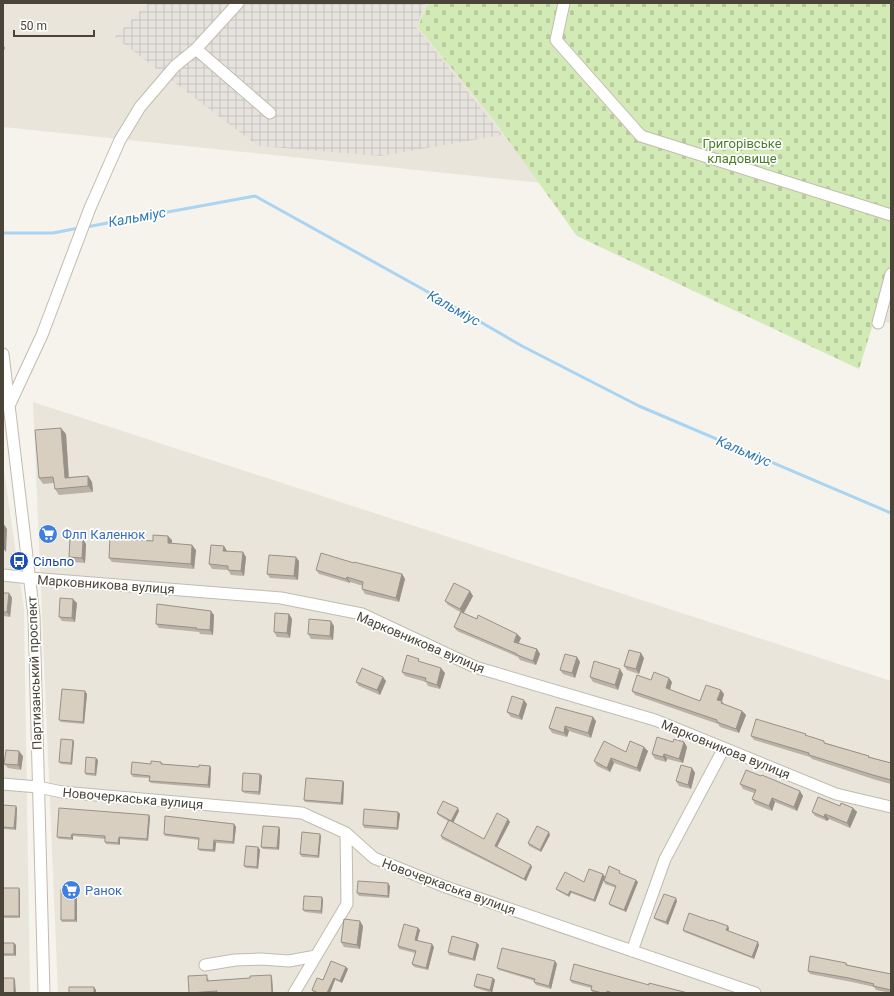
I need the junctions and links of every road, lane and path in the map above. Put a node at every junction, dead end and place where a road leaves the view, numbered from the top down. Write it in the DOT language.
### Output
graph roads {
  1 [pos="238,3"];
  2 [pos="564,3"];
  3 [pos="196,49"];
  4 [pos="270,113"];
  5 [pos="891,215"];
  6 [pos="891,274"];
  7 [pos="878,323"];
  8 [pos="3,354"];
  9 [pos="8,406"];
  10 [pos="3,575"];
  11 [pos="30,578"];
  12 [pos="724,748"];
  13 [pos="3,784"];
  14 [pos="38,787"];
  15 [pos="891,807"];
  16 [pos="346,833"];
  17 [pos="632,951"];
  18 [pos="316,956"];
  19 [pos="205,965"];
  20 [pos="44,993"];
  21 [pos="294,993"];
  22 [pos="755,993"];
  1 -- 3 [label="street"];
  2 -- 5 [label="street"];
  3 -- 4 [label="street"];
  3 -- 9 [label="street"];
  6 -- 7 [label="street"];
  8 -- 9 [label="street, Партизанський проспект"];
  9 -- 11 [label="street, Партизанський проспект"];
  10 -- 11 [label="street, Марковникова вулиця"];
  11 -- 12 [label="street, Марковникова вулиця"];
  11 -- 14 [label="street, Партизанський проспект"];
  12 -- 15 [label="street, Марковникова вулиця"];
  12 -- 17 [label="street"];
  13 -- 14 [label="street, Новочеркаська вулиця"];
  14 -- 16 [label="street, Новочеркаська вулиця"];
  14 -- 20 [label="street, Партизанський проспект"];
  16 -- 17 [label="street, Новочеркаська вулиця"];
  16 -- 18 [label="street"];
  17 -- 22 [label="street, Новочеркаська вулиця"];
  18 -- 19 [label="street"];
  18 -- 21 [label="street"];
}
